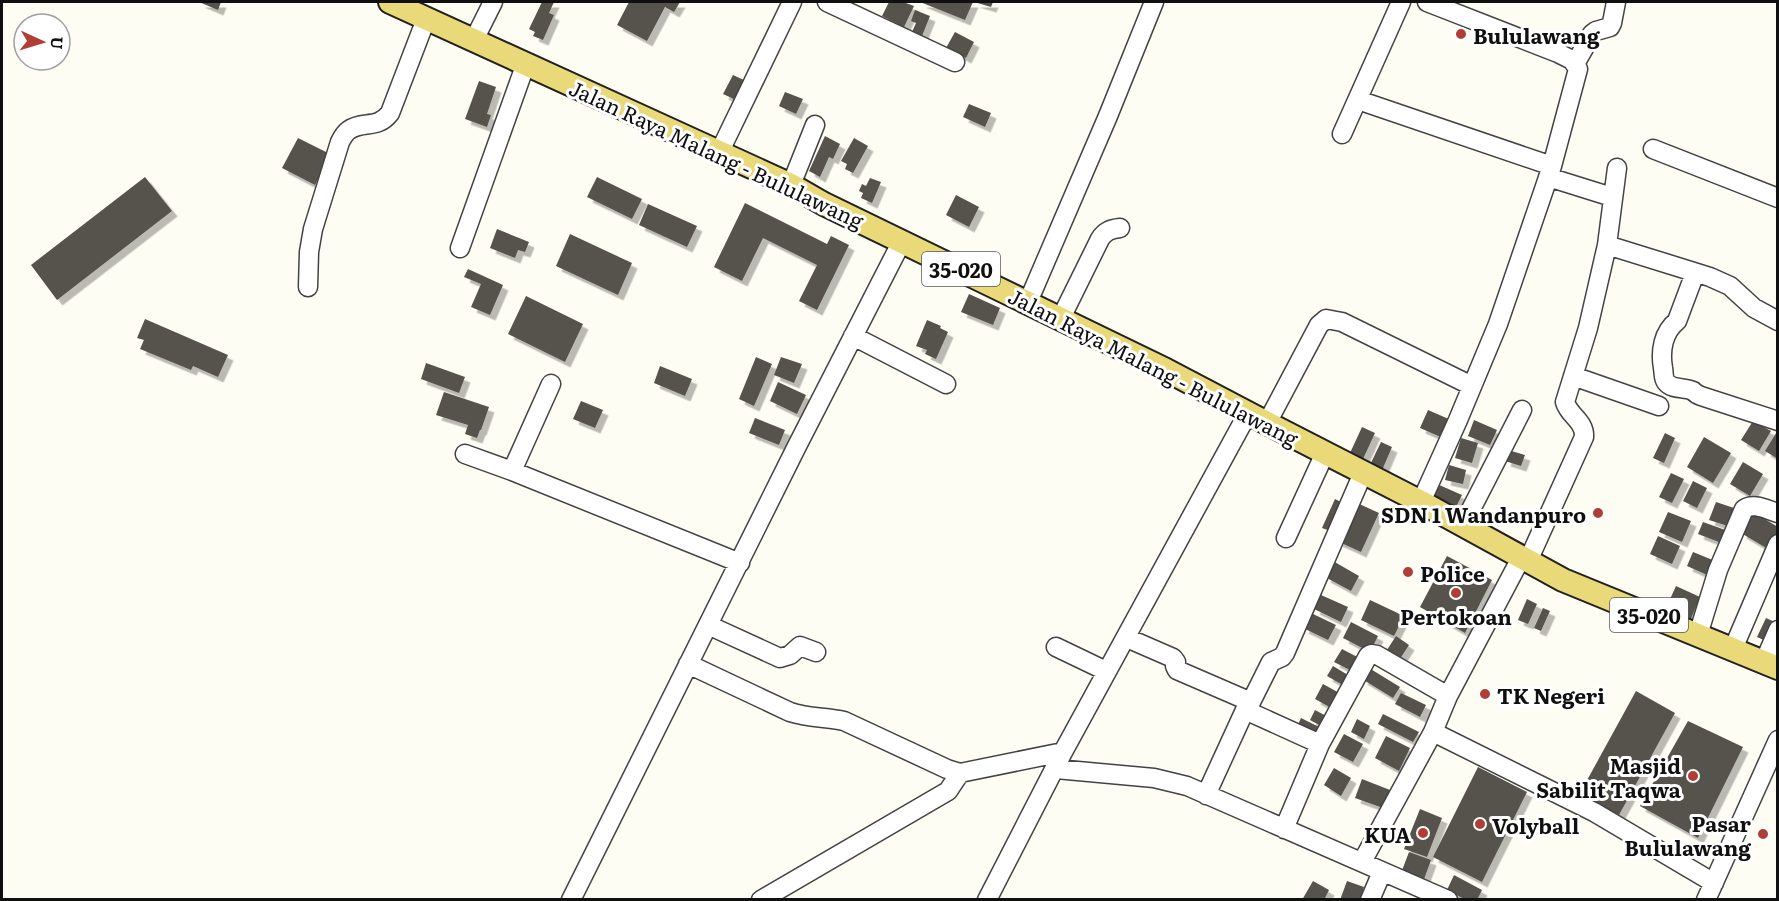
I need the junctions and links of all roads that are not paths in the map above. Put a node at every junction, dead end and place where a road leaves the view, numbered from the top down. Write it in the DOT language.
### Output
graph roads {
  1 [pos="390,2"];
  2 [pos="493,2"];
  3 [pos="792,2"];
  4 [pos="827,2"];
  5 [pos="1154,2"];
  6 [pos="1401,2"];
  7 [pos="1427,2"];
  8 [pos="1616,2"];
  9 [pos="426,19"];
  10 [pos="474,40"];
  11 [pos="955,62"];
  12 [pos="526,63"];
  13 [pos="1575,63"];
  14 [pos="1358,100"];
  15 [pos="815,125"];
  16 [pos="1342,134"];
  17 [pos="1653,149"];
  18 [pos="719,153"];
  19 [pos="1617,168"];
  20 [pos="1550,171"];
  21 [pos="791,185"];
  22 [pos="1612,197"];
  23 [pos="1778,198"];
  24 [pos="1120,228"];
  25 [pos="902,241"];
  26 [pos="1606,245"];
  27 [pos="460,248"];
  28 [pos="1695,273"];
  29 [pos="308,287"];
  30 [pos="1028,302"];
  31 [pos="1061,318"];
  32 [pos="1778,321"];
  33 [pos="853,336"];
  34 [pos="1573,376"];
  35 [pos="552,384"];
  36 [pos="946,384"];
  37 [pos="1472,386"];
  38 [pos="1659,406"];
  39 [pos="1522,410"];
  40 [pos="1257,418"];
  41 [pos="1778,422"];
  42 [pos="1325,453"];
  43 [pos="465,454"];
  44 [pos="512,471"];
  45 [pos="1363,472"];
  46 [pos="1421,502"];
  47 [pos="1778,513"];
  48 [pos="1463,525"];
  49 [pos="1286,538"];
  50 [pos="1778,544"];
  51 [pos="1525,560"];
  52 [pos="740,563"];
  53 [pos="708,625"];
  54 [pos="1778,630"];
  55 [pos="1698,635"];
  56 [pos="1127,638"];
  57 [pos="1056,647"];
  58 [pos="1733,649"];
  59 [pos="816,652"];
  60 [pos="688,664"];
  61 [pos="1771,665"];
  62 [pos="1107,671"];
  63 [pos="1448,696"];
  64 [pos="1248,706"];
  65 [pos="1433,732"];
  66 [pos="1778,740"];
  67 [pos="1320,744"];
  68 [pos="1059,761"];
  69 [pos="960,773"];
  70 [pos="1206,795"];
  71 [pos="1284,829"];
  72 [pos="1362,862"];
  73 [pos="1382,872"];
  74 [pos="1710,891"];
  75 [pos="769,898"];
  76 [pos="572,900"];
  77 [pos="987,900"];
  78 [pos="1370,900"];
  79 [pos="1448,900"];
  1 -- 9 [label="main road, Jalan Raya Malang - Bululawang / 35-020"];
  2 -- 10 [label="street"];
  3 -- 18 [label="street"];
  4 -- 11 [label="street"];
  5 -- 30 [label="street"];
  6 -- 14 [label="street"];
  7 -- 13 [label="street"];
  8 -- 13 [label="street"];
  9 -- 10 [label="main road, Jalan Raya Malang - Bululawang / 35-020"];
  9 -- 29 [label="street"];
  10 -- 12 [label="main road, Jalan Raya Malang - Bululawang / 35-020"];
  12 -- 18 [label="main road, Jalan Raya Malang - Bululawang / 35-020"];
  12 -- 27 [label="street"];
  13 -- 20 [label="street"];
  14 -- 16 [label="street"];
  14 -- 20 [label="street"];
  15 -- 21 [label="street"];
  17 -- 23 [label="street"];
  18 -- 21 [label="main road, Jalan Raya Malang - Bululawang / 35-020"];
  19 -- 22 [label="street"];
  20 -- 22 [label="street"];
  20 -- 37 [label="street"];
  21 -- 25 [label="main road, Jalan Raya Malang - Bululawang / 35-020"];
  22 -- 26 [label="street"];
  24 -- 31 [label="street"];
  25 -- 30 [label="main road, Jalan Raya Malang - Bululawang / 35-020"];
  25 -- 33 [label="street"];
  26 -- 28 [label="street"];
  26 -- 34 [label="street"];
  28 -- 32 [label="street"];
  28 -- 41 [label="street"];
  30 -- 31 [label="main road, Jalan Raya Malang - Bululawang / 35-020"];
  31 -- 40 [label="main road, Jalan Raya Malang - Bululawang / 35-020"];
  33 -- 36 [label="street"];
  33 -- 52 [label="street"];
  34 -- 38 [label="street"];
  34 -- 51 [label="street"];
  35 -- 44 [label="street"];
  37 -- 40 [label="street"];
  37 -- 46 [label="street"];
  39 -- 48 [label="street"];
  40 -- 42 [label="main road, Jalan Raya Malang - Bululawang / 35-020"];
  40 -- 56 [label="street"];
  42 -- 45 [label="main road, Jalan Raya Malang - Bululawang / 35-020"];
  42 -- 49 [label="street"];
  43 -- 44 [label="street"];
  44 -- 52 [label="street"];
  45 -- 46 [label="main road, Jalan Raya Malang - Bululawang / 35-020"];
  45 -- 64 [label="street"];
  46 -- 48 [label="main road, Jalan Raya Malang - Bululawang / 35-020"];
  47 -- 55 [label="street"];
  48 -- 51 [label="main road, Jalan Raya Malang - Bululawang / 35-020"];
  50 -- 58 [label="street"];
  51 -- 55 [label="main road, 35-020"];
  51 -- 63 [label="street"];
  52 -- 53 [label="street"];
  53 -- 59 [label="street"];
  53 -- 60 [label="street"];
  54 -- 61 [label="street"];
  55 -- 58 [label="main road, 35-020"];
  56 -- 62 [label="street"];
  56 -- 64 [label="street"];
  57 -- 62 [label="street"];
  58 -- 61 [label="main road, 35-020"];
  60 -- 69 [label="street"];
  60 -- 76 [label="street"];
  62 -- 68 [label="street"];
  63 -- 65 [label="street"];
  63 -- 67 [label="street"];
  64 -- 67 [label="street"];
  64 -- 70 [label="street"];
  65 -- 72 [label="street"];
  65 -- 74 [label="street"];
  66 -- 74 [label="street"];
  67 -- 71 [label="street"];
  68 -- 69 [label="street"];
  68 -- 70 [label="street"];
  68 -- 77 [label="street"];
  69 -- 75 [label="street"];
  70 -- 71 [label="street"];
  71 -- 72 [label="street"];
  72 -- 73 [label="street"];
  73 -- 78 [label="street"];
  73 -- 79 [label="street"];
}
